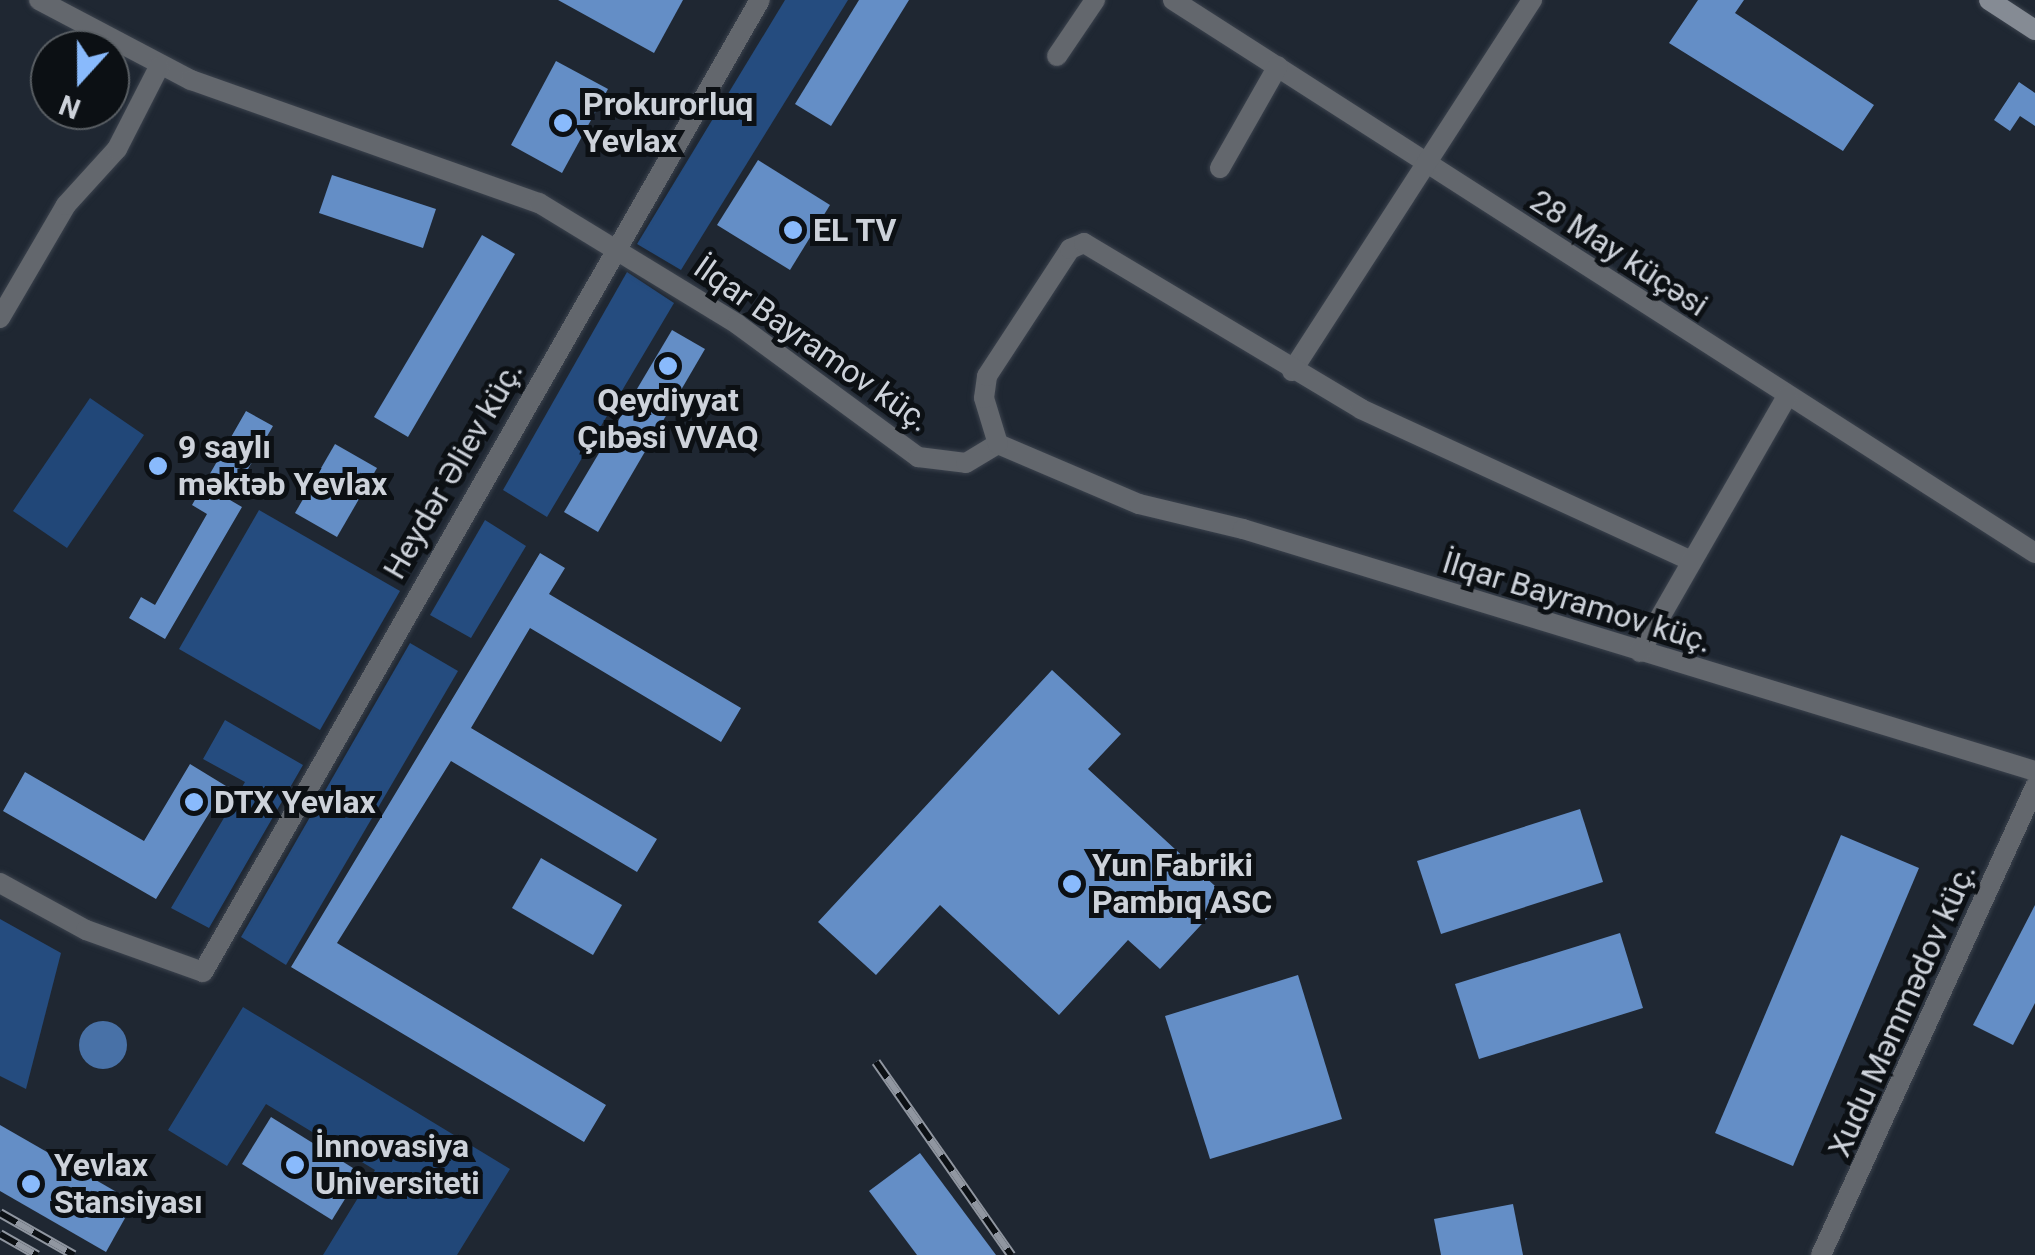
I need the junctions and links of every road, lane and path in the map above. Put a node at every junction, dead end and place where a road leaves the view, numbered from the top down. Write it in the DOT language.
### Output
graph roads {
  1 [pos="39,0"];
  2 [pos="760,0"];
  3 [pos="1096,0"];
  4 [pos="1173,0"];
  5 [pos="1532,0"];
  6 [pos="1989,0"];
  7 [pos="2035,30"];
  8 [pos="1058,56"];
  9 [pos="1278,66"];
  10 [pos="159,67"];
  11 [pos="1423,164"];
  12 [pos="1220,168"];
  13 [pos="615,245"];
  14 [pos="0,318"];
  15 [pos="1292,371"];
  16 [pos="1786,396"];
  17 [pos="998,444"];
  18 [pos="2035,552"];
  19 [pos="1692,561"];
  20 [pos="1640,652"];
  21 [pos="2035,771"];
  22 [pos="2035,788"];
  23 [pos="0,882"];
  24 [pos="1823,1254"];
  1 -- 10 [label="street, İlqar Bayramov küç."];
  2 -- 13 [label="street, Heydər Əliev küç."];
  3 -- 8 [label="street"];
  4 -- 9 [label="street, 28 May küçəsi"];
  5 -- 11 [label="street"];
  6 -- 7 [label="main road"];
  9 -- 11 [label="street, 28 May küçəsi"];
  9 -- 12 [label="street"];
  10 -- 13 [label="street, İlqar Bayramov küç."];
  10 -- 14 [label="street"];
  11 -- 15 [label="street"];
  11 -- 16 [label="street, 28 May küçəsi"];
  13 -- 17 [label="street, İlqar Bayramov küç."];
  13 -- 23 [label="street, Heydər Əliev küç."];
  15 -- 17 [label="street"];
  15 -- 19 [label="street"];
  16 -- 18 [label="street, 28 May küçəsi"];
  16 -- 19 [label="street"];
  17 -- 20 [label="street, İlqar Bayramov küç."];
  19 -- 20 [label="street"];
  20 -- 21 [label="street, İlqar Bayramov küç."];
  22 -- 24 [label="street, Xudu Məmmədov küç."];
}
